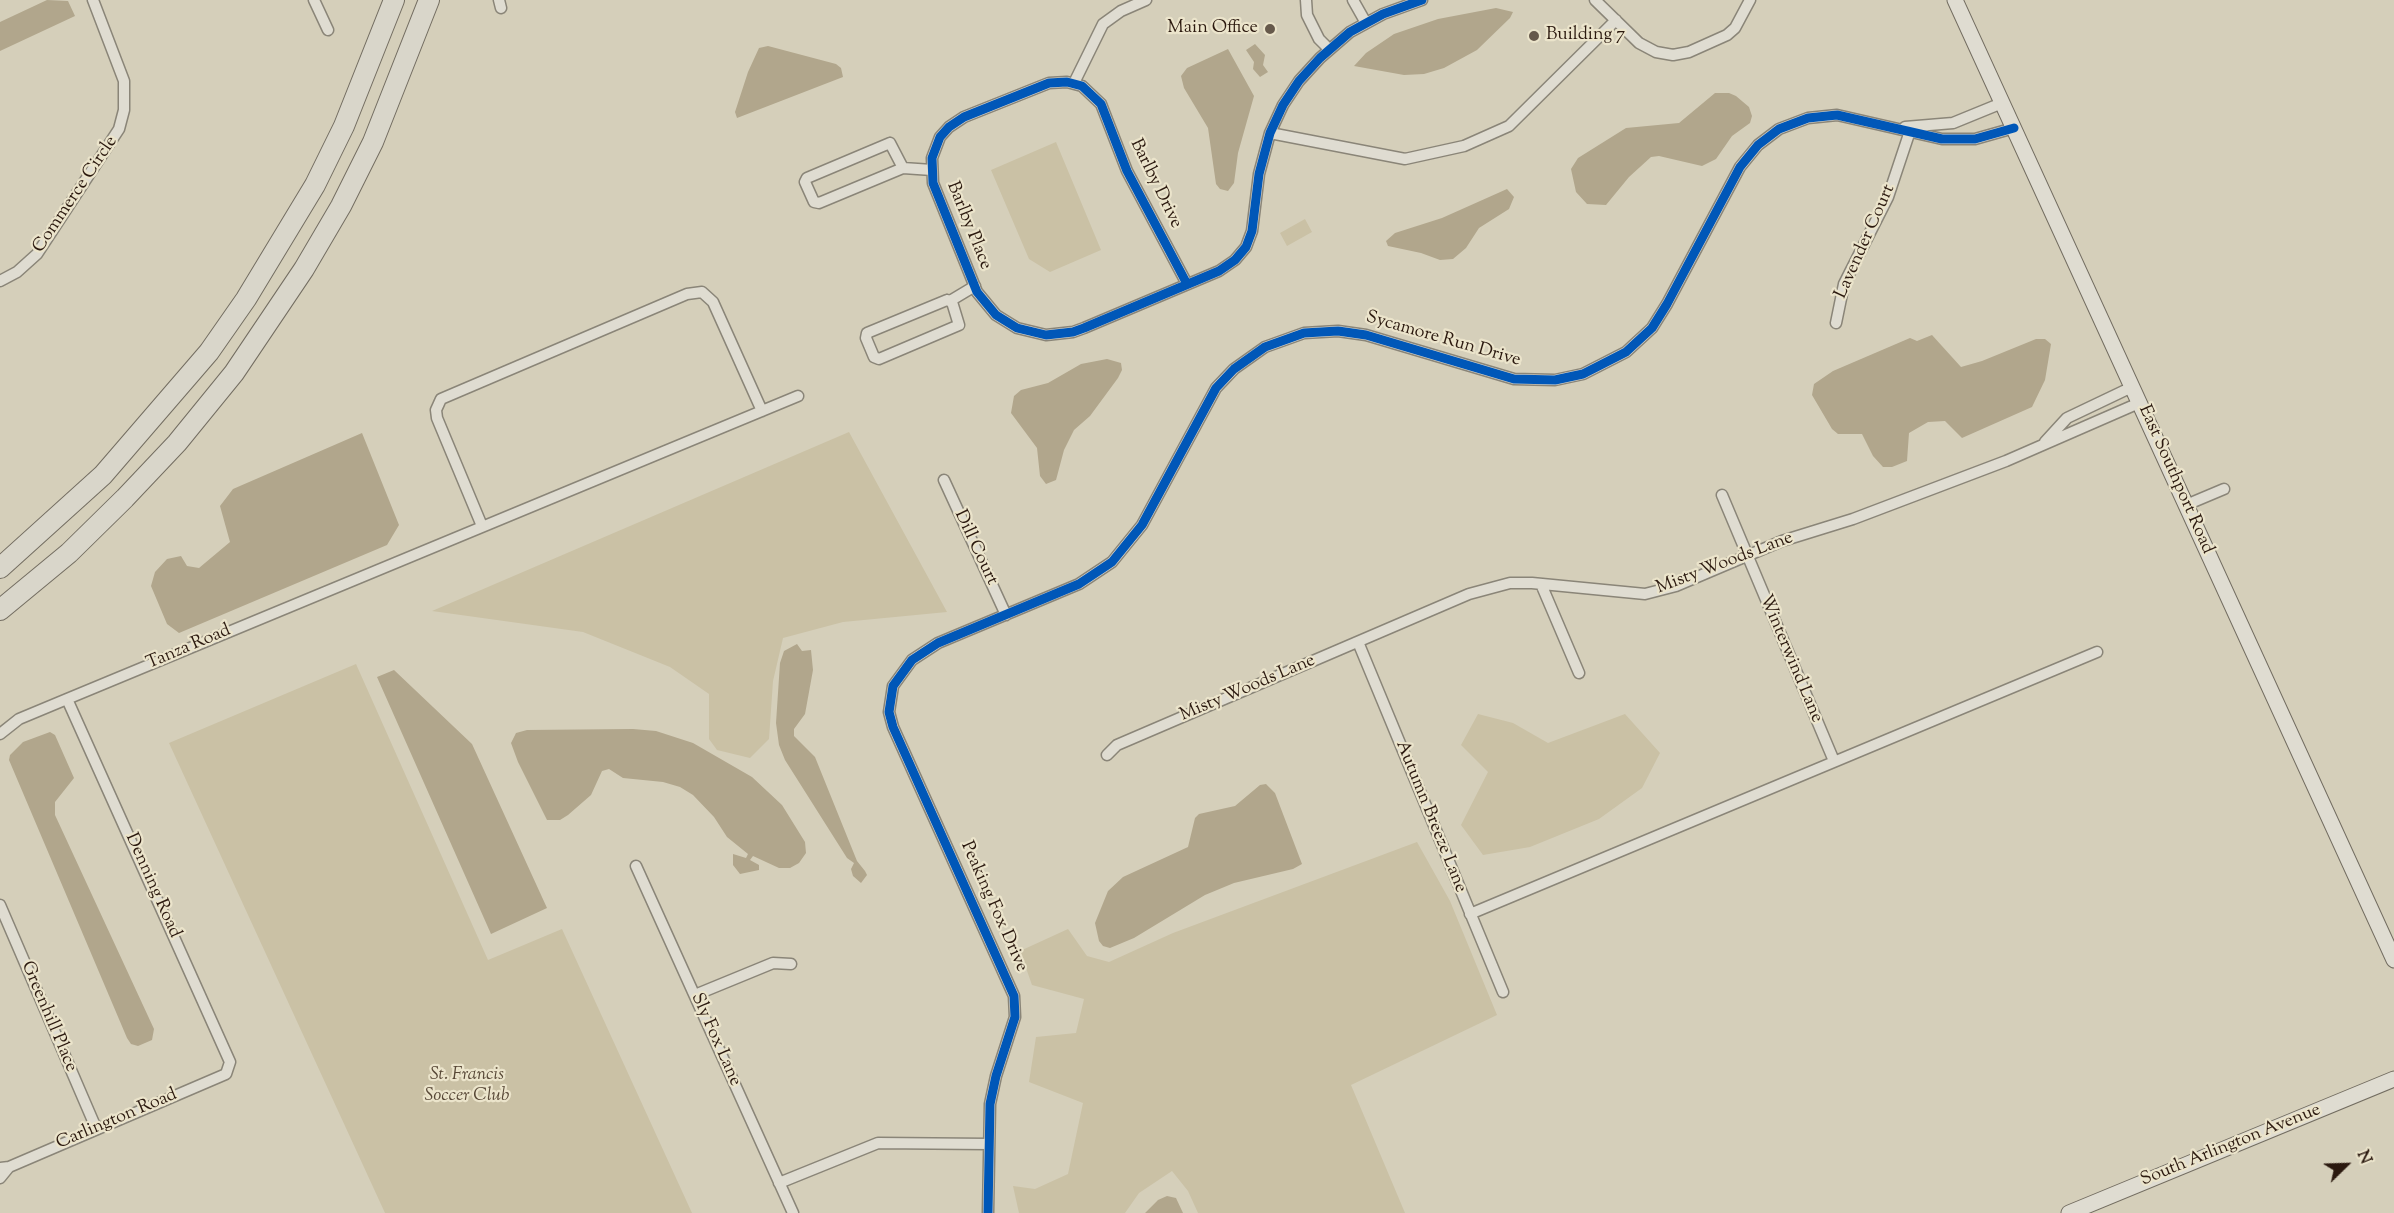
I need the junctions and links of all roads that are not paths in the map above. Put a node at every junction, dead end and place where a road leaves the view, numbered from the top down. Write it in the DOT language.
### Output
graph roads {
  1 [pos="93,0"];
  2 [pos="314,0"];
  3 [pos="394,0"];
  4 [pos="429,0"];
  5 [pos="1146,0"];
  6 [pos="1306,0"];
  7 [pos="1353,0"];
  8 [pos="1422,0"];
  9 [pos="1596,0"];
  10 [pos="1750,0"];
  11 [pos="1955,0"];
  12 [pos="1616,20"];
  13 [pos="1366,22"];
  14 [pos="328,30"];
  15 [pos="1329,49"];
  16 [pos="1074,83"];
  17 [pos="2002,103"];
  18 [pos="2014,129"];
  19 [pos="1910,130"];
  20 [pos="1270,133"];
  21 [pos="903,168"];
  22 [pos="932,170"];
  23 [pos="4,279"];
  24 [pos="1187,284"];
  25 [pos="975,286"];
  26 [pos="950,301"];
  27 [pos="1836,322"];
  28 [pos="2132,387"];
  29 [pos="798,396"];
  30 [pos="2139,402"];
  31 [pos="762,411"];
  32 [pos="2043,445"];
  33 [pos="944,480"];
  34 [pos="2224,489"];
  35 [pos="1722,495"];
  36 [pos="2186,505"];
  37 [pos="482,526"];
  38 [pos="1747,556"];
  39 [pos="0,568"];
  40 [pos="1541,584"];
  41 [pos="0,610"];
  42 [pos="1006,615"];
  43 [pos="1358,642"];
  44 [pos="939,643"];
  45 [pos="2097,652"];
  46 [pos="1579,673"];
  47 [pos="66,699"];
  48 [pos="0,734"];
  49 [pos="1107,755"];
  50 [pos="1834,761"];
  51 [pos="636,866"];
  52 [pos="0,905"];
  53 [pos="1470,914"];
  54 [pos="2394,960"];
  55 [pos="790,964"];
  56 [pos="1503,992"];
  57 [pos="695,995"];
  58 [pos="226,1074"];
  59 [pos="2394,1079"];
  60 [pos="96,1128"];
  61 [pos="989,1144"];
  62 [pos="4,1168"];
  63 [pos="0,1178"];
  64 [pos="780,1183"];
  65 [pos="793,1213"];
  66 [pos="988,1213"];
  67 [pos="2068,1213"];
  1 -- 23 [label="street, Commerce Circle"];
  2 -- 14 [label="street"];
  3 -- 39 [label="highway"];
  4 -- 41 [label="highway"];
  5 -- 16 [label="street"];
  6 -- 15 [label="street"];
  7 -- 13 [label="street"];
  8 -- 13 [label="street"];
  9 -- 12 [label="street"];
  10 -- 12 [label="street"];
  11 -- 17 [label="main road, East Southport Road"];
  12 -- 20 [label="street"];
  13 -- 15 [label="street"];
  15 -- 20 [label="street"];
  16 -- 22 [label="street, Barlby Place"];
  16 -- 24 [label="street, Barlby Drive"];
  17 -- 18 [label="main road, East Southport Road"];
  17 -- 19 [label="street, Sycamore Run Drive"];
  18 -- 19 [label="street, Sycamore Run Drive"];
  18 -- 28 [label="main road, East Southport Road"];
  19 -- 27 [label="street, Lavender Court"];
  19 -- 42 [label="street, Sycamore Run Drive"];
  20 -- 24 [label="street"];
  21 -- 21 [label="street"];
  21 -- 22 [label="street"];
  22 -- 25 [label="street, Barlby Place"];
  24 -- 25 [label="street, Barlby Place"];
  25 -- 26 [label="street"];
  26 -- 26 [label="street"];
  28 -- 30 [label="main road, East Southport Road"];
  28 -- 32 [label="street"];
  29 -- 31 [label="street, Tanza Road"];
  30 -- 32 [label="street, Misty Woods Lane"];
  30 -- 36 [label="main road, East Southport Road"];
  31 -- 37 [label="street, Tanza Road"];
  31 -- 37 [label="street"];
  32 -- 38 [label="street, Misty Woods Lane"];
  33 -- 42 [label="street, Dill Court"];
  34 -- 36 [label="street"];
  35 -- 38 [label="street, Winterwind Lane"];
  36 -- 54 [label="main road, East Southport Road"];
  37 -- 47 [label="street, Tanza Road"];
  38 -- 40 [label="street, Misty Woods Lane"];
  38 -- 50 [label="street, Winterwind Lane"];
  40 -- 43 [label="street, Misty Woods Lane"];
  40 -- 46 [label="street"];
  42 -- 44 [label="street, Sycamore Run Drive"];
  43 -- 49 [label="street, Misty Woods Lane"];
  43 -- 53 [label="street, Autumn Breeze Lane"];
  44 -- 61 [label="street, Peaking Fox Drive"];
  45 -- 50 [label="street"];
  47 -- 48 [label="street, Tanza Road"];
  47 -- 58 [label="street, Denning Road"];
  50 -- 53 [label="street"];
  51 -- 57 [label="street, Sly Fox Lane"];
  52 -- 60 [label="street, Greenhill Place"];
  53 -- 56 [label="street, Autumn Breeze Lane"];
  55 -- 57 [label="street"];
  57 -- 64 [label="street, Sly Fox Lane"];
  58 -- 60 [label="street, Carlington Road"];
  59 -- 67 [label="main road, South Arlington Avenue"];
  60 -- 62 [label="street, Carlington Road"];
  61 -- 64 [label="street"];
  61 -- 66 [label="street, Peaking Fox Drive"];
  62 -- 63 [label="street, Carlington Road"];
  64 -- 65 [label="street, Sly Fox Lane"];
}
